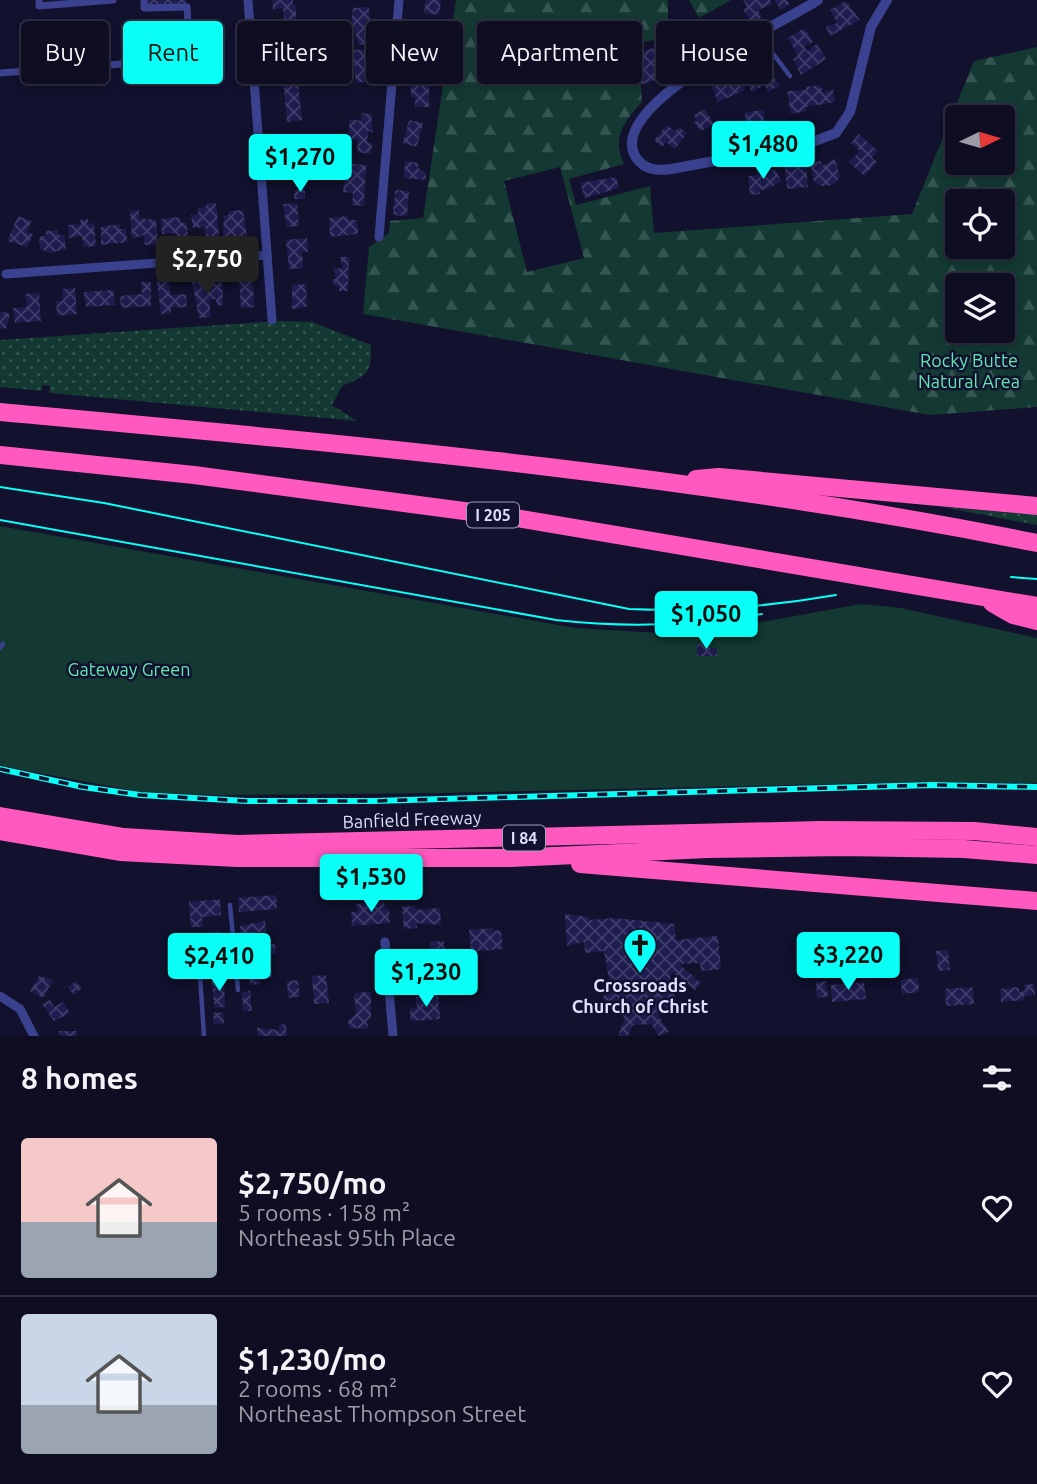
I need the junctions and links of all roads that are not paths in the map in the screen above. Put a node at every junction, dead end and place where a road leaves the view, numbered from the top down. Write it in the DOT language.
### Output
graph roads {
  1 [pos="39,0"];
  2 [pos="113,0"];
  3 [pos="140,0"];
  4 [pos="248,0"];
  5 [pos="399,0"];
  6 [pos="818,0"];
  7 [pos="887,0"];
  8 [pos="772,27"];
  9 [pos="772,52"];
  10 [pos="0,73"];
  11 [pos="790,76"];
  12 [pos="678,84"];
  13 [pos="379,237"];
  14 [pos="267,255"];
  15 [pos="6,274"];
  16 [pos="272,320"];
  17 [pos="0,412"];
  18 [pos="0,455"];
  19 [pos="668,481"];
  20 [pos="1037,506"];
  21 [pos="1037,543"];
  22 [pos="983,598"];
  23 [pos="1037,606"];
  24 [pos="1037,621"];
  25 [pos="0,816"];
  26 [pos="0,831"];
  27 [pos="1037,837"];
  28 [pos="1037,855"];
  29 [pos="510,858"];
  30 [pos="1037,901"];
  31 [pos="230,905"];
  32 [pos="385,942"];
  33 [pos="235,960"];
  34 [pos="238,990"];
  35 [pos="0,996"];
  36 [pos="34,1036"];
  37 [pos="204,1036"];
  38 [pos="393,1036"];
  1 -- 2 [label="street"];
  3 -- 10 [label="street"];
  4 -- 14 [label="street"];
  5 -- 13 [label="street"];
  6 -- 8 [label="street"];
  7 -- 12 [label="street"];
  9 -- 11 [label="lane"];
  14 -- 15 [label="street"];
  14 -- 16 [label="street"];
  17 -- 19 [label="highway"];
  18 -- 22 [label="highway, I 205"];
  19 -- 20 [label="highway"];
  19 -- 21 [label="highway"];
  22 -- 23 [label="highway, I 205"];
  22 -- 24 [label="highway"];
  25 -- 27 [label="highway, Banfield Freeway / I 84"];
  26 -- 29 [label="highway, Banfield Freeway / I 84"];
  28 -- 29 [label="highway, Banfield Freeway / I 84"];
  29 -- 30 [label="highway"];
  31 -- 33 [label="lane"];
  32 -- 38 [label="street"];
  33 -- 34 [label="lane"];
  33 -- 37 [label="lane"];
  35 -- 36 [label="street"];
}
